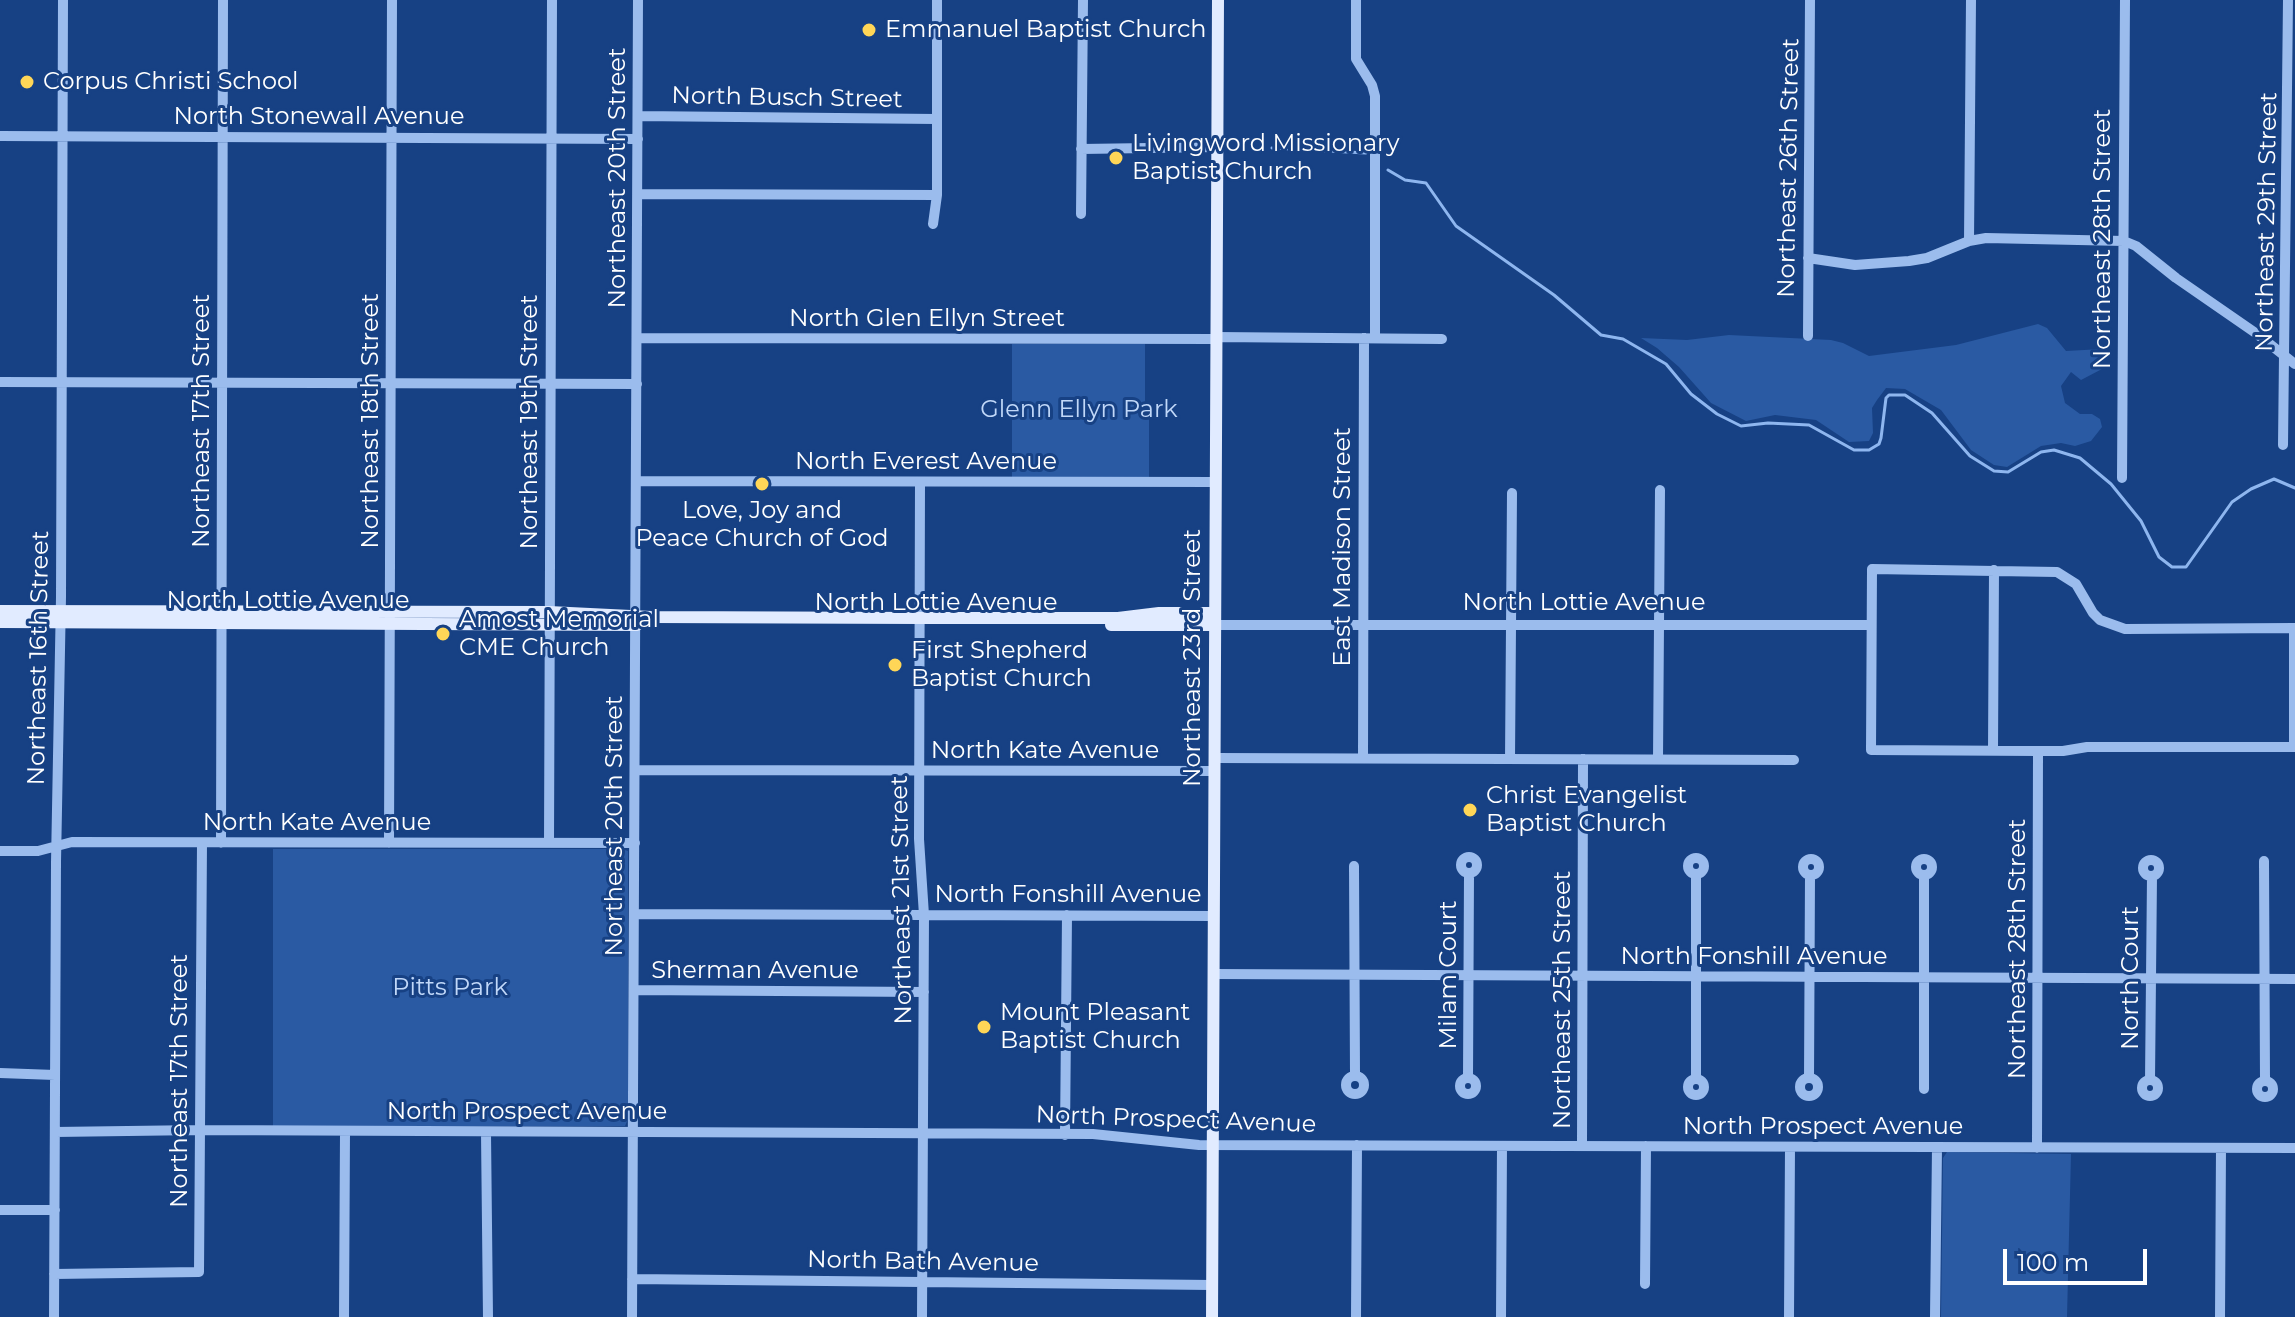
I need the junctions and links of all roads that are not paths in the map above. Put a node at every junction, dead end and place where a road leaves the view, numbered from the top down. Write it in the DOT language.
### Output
graph roads {
  1 [pos="63,0"];
  2 [pos="223,0"];
  3 [pos="392,0"];
  4 [pos="552,0"];
  5 [pos="638,0"];
  6 [pos="937,0"];
  7 [pos="1083,0"];
  8 [pos="1218,0"];
  9 [pos="1356,0"];
  10 [pos="1810,0"];
  11 [pos="1971,0"];
  12 [pos="2125,0"];
  13 [pos="2288,0"];
  14 [pos="638,116"];
  15 [pos="936,119"];
  16 [pos="0,136"];
  17 [pos="63,137"];
  18 [pos="223,137"];
  19 [pos="391,137"];
  20 [pos="551,137"];
  21 [pos="638,139"];
  22 [pos="1218,147"];
  23 [pos="1081,149"];
  24 [pos="638,194"];
  25 [pos="937,195"];
  26 [pos="1081,214"];
  27 [pos="933,224"];
  28 [pos="1969,241"];
  29 [pos="2124,241"];
  30 [pos="1808,258"];
  31 [pos="1808,336"];
  32 [pos="638,338"];
  33 [pos="1216,338"];
  34 [pos="1370,338"];
  35 [pos="1442,339"];
  36 [pos="2285,356"];
  37 [pos="2295,364"];
  38 [pos="0,382"];
  39 [pos="61,382"];
  40 [pos="222,382"];
  41 [pos="391,383"];
  42 [pos="550,383"];
  43 [pos="637,384"];
  44 [pos="2283,445"];
  45 [pos="2122,478"];
  46 [pos="636,481"];
  47 [pos="920,482"];
  48 [pos="1216,482"];
  49 [pos="1660,490"];
  50 [pos="1512,493"];
  51 [pos="1994,570"];
  52 [pos="0,611"];
  53 [pos="60,616"];
  54 [pos="222,617"];
  55 [pos="390,617"];
  56 [pos="549,618"];
  57 [pos="1215,619"];
  58 [pos="635,621"];
  59 [pos="920,621"];
  60 [pos="0,622"];
  61 [pos="1363,624"];
  62 [pos="1511,625"];
  63 [pos="1659,625"];
  64 [pos="1871,625"];
  65 [pos="2294,682"];
  66 [pos="2294,697"];
  67 [pos="1993,750"];
  68 [pos="2038,751"];
  69 [pos="1363,757"];
  70 [pos="1510,759"];
  71 [pos="1583,759"];
  72 [pos="1658,759"];
  73 [pos="1794,760"];
  74 [pos="1215,765"];
  75 [pos="635,770"];
  76 [pos="919,771"];
  77 [pos="202,843"];
  78 [pos="221,843"];
  79 [pos="389,843"];
  80 [pos="549,843"];
  81 [pos="635,843"];
  82 [pos="57,846"];
  83 [pos="0,851"];
  84 [pos="2264,861"];
  85 [pos="1354,866"];
  86 [pos="1469,874"];
  87 [pos="1696,875"];
  88 [pos="1810,875"];
  89 [pos="1924,876"];
  90 [pos="2152,876"];
  91 [pos="634,914"];
  92 [pos="924,915"];
  93 [pos="1067,915"];
  94 [pos="1214,916"];
  95 [pos="1213,974"];
  96 [pos="1355,975"];
  97 [pos="1469,976"];
  98 [pos="1583,976"];
  99 [pos="1696,976"];
  100 [pos="1810,977"];
  101 [pos="1924,978"];
  102 [pos="2037,978"];
  103 [pos="2151,978"];
  104 [pos="2265,979"];
  105 [pos="2295,979"];
  106 [pos="634,990"];
  107 [pos="924,992"];
  108 [pos="0,1073"];
  109 [pos="55,1075"];
  110 [pos="1355,1076"];
  111 [pos="1468,1077"];
  112 [pos="1696,1078"];
  113 [pos="1809,1078"];
  114 [pos="2150,1080"];
  115 [pos="2265,1081"];
  116 [pos="1924,1089"];
  117 [pos="200,1130"];
  118 [pos="55,1132"];
  119 [pos="345,1132"];
  120 [pos="634,1132"];
  121 [pos="486,1133"];
  122 [pos="923,1134"];
  123 [pos="1065,1135"];
  124 [pos="1212,1145"];
  125 [pos="1357,1145"];
  126 [pos="1582,1145"];
  127 [pos="1502,1146"];
  128 [pos="1646,1146"];
  129 [pos="1790,1147"];
  130 [pos="1937,1147"];
  131 [pos="2037,1148"];
  132 [pos="2221,1148"];
  133 [pos="2295,1148"];
  134 [pos="0,1210"];
  135 [pos="55,1210"];
  136 [pos="54,1274"];
  137 [pos="632,1279"];
  138 [pos="922,1282"];
  139 [pos="1645,1284"];
  140 [pos="1212,1285"];
  141 [pos="54,1317"];
  142 [pos="344,1317"];
  143 [pos="488,1317"];
  144 [pos="632,1317"];
  145 [pos="922,1317"];
  146 [pos="1212,1317"];
  147 [pos="1356,1317"];
  148 [pos="1501,1317"];
  149 [pos="1789,1317"];
  150 [pos="1935,1317"];
  151 [pos="2220,1317"];
  1 -- 17 [label="street, Northeast 16th Street"];
  2 -- 18 [label="street, Northeast 17th Street"];
  3 -- 19 [label="street, Northeast 18th Street"];
  4 -- 20 [label="street, Northeast 19th Street"];
  5 -- 14 [label="street, Northeast 20th Street"];
  6 -- 15 [label="street"];
  7 -- 23 [label="street"];
  8 -- 22 [label="main road, Northeast 23rd Street"];
  9 -- 34 [label="street, East Madison Street"];
  10 -- 30 [label="street, Northeast 26th Street"];
  11 -- 28 [label="street"];
  12 -- 29 [label="street, Northeast 28th Street"];
  13 -- 36 [label="street, Northeast 29th Street"];
  14 -- 15 [label="street, North Busch Street"];
  14 -- 21 [label="street, Northeast 20th Street"];
  15 -- 25 [label="street"];
  16 -- 17 [label="street, North Stonewall Avenue"];
  17 -- 18 [label="street, North Stonewall Avenue"];
  17 -- 39 [label="street, Northeast 16th Street"];
  18 -- 19 [label="street, North Stonewall Avenue"];
  18 -- 40 [label="street, Northeast 17th Street"];
  19 -- 20 [label="street, North Stonewall Avenue"];
  19 -- 41 [label="street, Northeast 18th Street"];
  20 -- 21 [label="street, North Stonewall Avenue"];
  20 -- 42 [label="street, Northeast 19th Street"];
  21 -- 24 [label="street, Northeast 20th Street"];
  22 -- 23 [label="street"];
  22 -- 33 [label="main road, Northeast 23rd Street"];
  23 -- 26 [label="street"];
  24 -- 25 [label="street"];
  24 -- 32 [label="street, Northeast 20th Street"];
  25 -- 27 [label="street"];
  28 -- 29 [label="street"];
  28 -- 30 [label="street"];
  29 -- 36 [label="street"];
  29 -- 45 [label="street, Northeast 28th Street"];
  30 -- 31 [label="street, Northeast 26th Street"];
  32 -- 33 [label="street, North Glen Ellyn Street"];
  32 -- 43 [label="street, Northeast 20th Street"];
  33 -- 34 [label="street, North Glen Ellyn Street"];
  33 -- 48 [label="main road, Northeast 23rd Street"];
  34 -- 35 [label="street, North Glen Ellyn Street"];
  34 -- 61 [label="street, East Madison Street"];
  36 -- 37 [label="street"];
  36 -- 44 [label="street, Northeast 29th Street"];
  38 -- 39 [label="street"];
  39 -- 40 [label="street"];
  39 -- 53 [label="street, Northeast 16th Street"];
  40 -- 41 [label="street"];
  40 -- 54 [label="street, Northeast 17th Street"];
  41 -- 42 [label="street"];
  41 -- 55 [label="street, Northeast 18th Street"];
  42 -- 43 [label="street"];
  42 -- 56 [label="street, Northeast 19th Street"];
  43 -- 46 [label="street, Northeast 20th Street"];
  46 -- 47 [label="street, North Everest Avenue"];
  46 -- 58 [label="street, Northeast 20th Street"];
  47 -- 48 [label="street, North Everest Avenue"];
  47 -- 59 [label="street, Northeast 21st Street"];
  48 -- 57 [label="main road, Northeast 23rd Street"];
  49 -- 63 [label="street"];
  50 -- 62 [label="street"];
  51 -- 64 [label="street"];
  51 -- 65 [label="street"];
  51 -- 67 [label="street"];
  52 -- 53 [label="main road, North Lottie Avenue"];
  53 -- 54 [label="main road, North Lottie Avenue"];
  53 -- 60 [label="main road, North Lottie Avenue"];
  53 -- 82 [label="street, Northeast 16th Street"];
  54 -- 55 [label="main road, North Lottie Avenue"];
  54 -- 78 [label="street, Northeast 17th Street"];
  55 -- 56 [label="main road, North Lottie Avenue"];
  55 -- 79 [label="street, Northeast 18th Street"];
  56 -- 58 [label="main road, North Lottie Avenue"];
  56 -- 80 [label="street, Northeast 19th Street"];
  57 -- 59 [label="main road, North Lottie Avenue"];
  57 -- 61 [label="street, North Lottie Avenue"];
  57 -- 74 [label="main road, Northeast 23rd Street"];
  58 -- 59 [label="main road, North Lottie Avenue"];
  58 -- 75 [label="street, Northeast 20th Street"];
  59 -- 76 [label="street, Northeast 21st Street"];
  61 -- 62 [label="street, North Lottie Avenue"];
  61 -- 69 [label="street, East Madison Street"];
  62 -- 63 [label="street, North Lottie Avenue"];
  62 -- 70 [label="street"];
  63 -- 64 [label="street, North Lottie Avenue"];
  63 -- 72 [label="street"];
  64 -- 67 [label="street"];
  65 -- 66 [label="street"];
  66 -- 68 [label="street"];
  67 -- 68 [label="street"];
  68 -- 102 [label="street, Northeast 28th Street"];
  69 -- 70 [label="street, North Kate Avenue"];
  69 -- 74 [label="street, North Kate Avenue"];
  70 -- 71 [label="street, North Kate Avenue"];
  71 -- 72 [label="street, North Kate Avenue"];
  71 -- 98 [label="street, Northeast 25th Street"];
  72 -- 73 [label="street, North Kate Avenue"];
  74 -- 76 [label="street, North Kate Avenue"];
  74 -- 94 [label="main road, Northeast 23rd Street"];
  75 -- 76 [label="street, North Kate Avenue"];
  75 -- 81 [label="street, Northeast 20th Street"];
  76 -- 92 [label="street, Northeast 21st Street"];
  77 -- 78 [label="street, North Kate Avenue"];
  77 -- 82 [label="street, North Kate Avenue"];
  77 -- 117 [label="street, Northeast 17th Street"];
  78 -- 79 [label="street, North Kate Avenue"];
  79 -- 80 [label="street, North Kate Avenue"];
  80 -- 81 [label="street, North Kate Avenue"];
  81 -- 91 [label="street, Northeast 20th Street"];
  82 -- 83 [label="street, North Kate Avenue"];
  82 -- 109 [label="street, Northeast 16th Street"];
  84 -- 104 [label="street"];
  85 -- 96 [label="street"];
  86 -- 97 [label="street, Milam Court"];
  87 -- 99 [label="street"];
  88 -- 100 [label="street"];
  89 -- 101 [label="street"];
  90 -- 103 [label="street, North Court"];
  91 -- 92 [label="street, North Fonshill Avenue"];
  91 -- 106 [label="street, Northeast 20th Street"];
  92 -- 93 [label="street, North Fonshill Avenue"];
  92 -- 107 [label="street, Northeast 21st Street"];
  93 -- 94 [label="street, North Fonshill Avenue"];
  93 -- 123 [label="street"];
  94 -- 95 [label="main road, Northeast 23rd Street"];
  95 -- 96 [label="street, North Fonshill Avenue"];
  95 -- 124 [label="main road, Northeast 23rd Street"];
  96 -- 97 [label="street, North Fonshill Avenue"];
  96 -- 110 [label="street"];
  97 -- 98 [label="street, North Fonshill Avenue"];
  97 -- 111 [label="street, Milam Court"];
  98 -- 99 [label="street, North Fonshill Avenue"];
  98 -- 126 [label="street, Northeast 25th Street"];
  99 -- 100 [label="street, North Fonshill Avenue"];
  99 -- 112 [label="street"];
  100 -- 101 [label="street, North Fonshill Avenue"];
  100 -- 113 [label="street"];
  101 -- 102 [label="street, North Fonshill Avenue"];
  101 -- 116 [label="street"];
  102 -- 103 [label="street, North Fonshill Avenue"];
  102 -- 131 [label="street, Northeast 28th Street"];
  103 -- 104 [label="street, North Fonshill Avenue"];
  103 -- 114 [label="street, North Court"];
  104 -- 105 [label="street, North Fonshill Avenue"];
  104 -- 115 [label="street"];
  106 -- 107 [label="street, Sherman Avenue"];
  106 -- 120 [label="street, Northeast 20th Street"];
  107 -- 122 [label="street, Northeast 21st Street"];
  108 -- 109 [label="street"];
  109 -- 118 [label="street, Northeast 16th Street"];
  117 -- 118 [label="street, North Prospect Avenue"];
  117 -- 119 [label="street, North Prospect Avenue"];
  117 -- 136 [label="street, Northeast 17th Street"];
  118 -- 135 [label="street, Northeast 16th Street"];
  119 -- 121 [label="street, North Prospect Avenue"];
  119 -- 142 [label="street"];
  120 -- 121 [label="street, North Prospect Avenue"];
  120 -- 122 [label="street, North Prospect Avenue"];
  120 -- 137 [label="street, Northeast 20th Street"];
  121 -- 143 [label="street"];
  122 -- 123 [label="street, North Prospect Avenue"];
  122 -- 138 [label="street, Northeast 21st Street"];
  123 -- 124 [label="street, North Prospect Avenue"];
  124 -- 125 [label="street, North Prospect Avenue"];
  124 -- 140 [label="main road, Northeast 23rd Street"];
  125 -- 127 [label="street, North Prospect Avenue"];
  125 -- 147 [label="street"];
  126 -- 127 [label="street, North Prospect Avenue"];
  126 -- 128 [label="street, North Prospect Avenue"];
  127 -- 148 [label="street"];
  128 -- 129 [label="street, North Prospect Avenue"];
  128 -- 139 [label="street"];
  129 -- 130 [label="street, North Prospect Avenue"];
  129 -- 149 [label="street"];
  130 -- 131 [label="street, North Prospect Avenue"];
  130 -- 150 [label="street"];
  131 -- 132 [label="street, North Prospect Avenue"];
  132 -- 133 [label="street, North Prospect Avenue"];
  132 -- 151 [label="street"];
  134 -- 135 [label="street"];
  135 -- 136 [label="street, Northeast 16th Street"];
  136 -- 141 [label="street, Northeast 16th Street"];
  137 -- 138 [label="street, North Bath Avenue"];
  137 -- 144 [label="street, Northeast 20th Street"];
  138 -- 140 [label="street, North Bath Avenue"];
  138 -- 145 [label="street, Northeast 21st Street"];
  140 -- 146 [label="main road, Northeast 23rd Street"];
}
